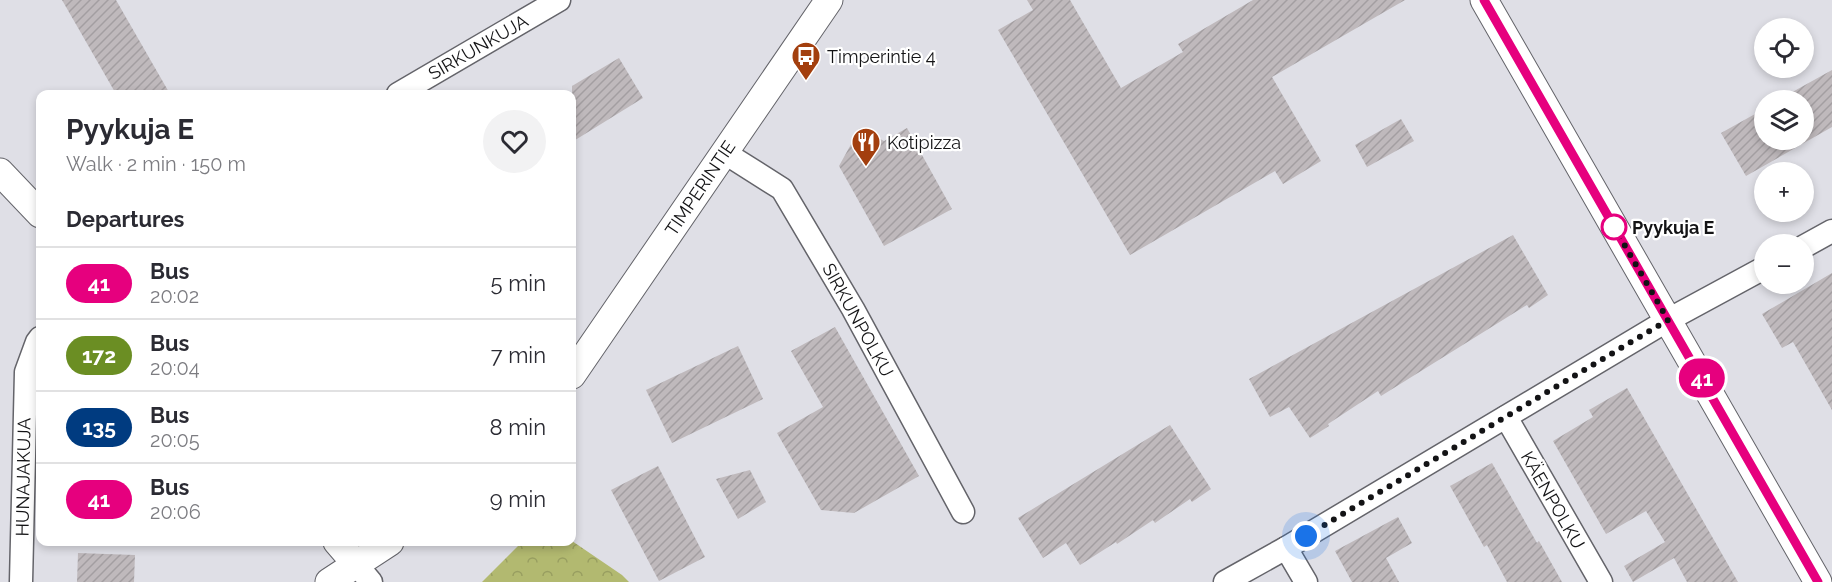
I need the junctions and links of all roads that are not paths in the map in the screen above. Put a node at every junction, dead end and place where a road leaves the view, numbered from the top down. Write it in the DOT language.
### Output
graph roads {
  1 [pos="559,0"];
  2 [pos="829,0"];
  3 [pos="1484,0"];
  4 [pos="405,90"];
  5 [pos="725,153"];
  6 [pos="0,171"];
  7 [pos="36,210"];
  8 [pos="1832,231"];
  9 [pos="1814,241"];
  10 [pos="1754,273"];
  11 [pos="1668,320"];
  12 [pos="36,345"];
  13 [pos="576,369"];
  14 [pos="1506,417"];
  15 [pos="963,512"];
  16 [pos="340,546"];
  17 [pos="387,546"];
  18 [pos="1286,548"];
  19 [pos="363,573"];
  20 [pos="21,582"];
  21 [pos="329,582"];
  22 [pos="1225,582"];
  23 [pos="1306,582"];
  24 [pos="1601,582"];
  25 [pos="1818,582"];
  1 -- 4 [label="street, SIRKUNKUJA"];
  2 -- 5 [label="street, TIMPERINTIE"];
  3 -- 11 [label="street"];
  5 -- 13 [label="street, TIMPERINTIE"];
  5 -- 15 [label="street, SIRKUNPOLKU"];
  6 -- 7 [label="street"];
  8 -- 9 [label="street"];
  10 -- 11 [label="street"];
  11 -- 14 [label="street"];
  11 -- 25 [label="street"];
  12 -- 20 [label="street, HUNAJAKUJA"];
  14 -- 18 [label="street"];
  14 -- 24 [label="street, KÄENPOLKU"];
  16 -- 19 [label="street"];
  17 -- 19 [label="street"];
  18 -- 22 [label="street"];
  18 -- 23 [label="street"];
  19 -- 21 [label="street"];
}
